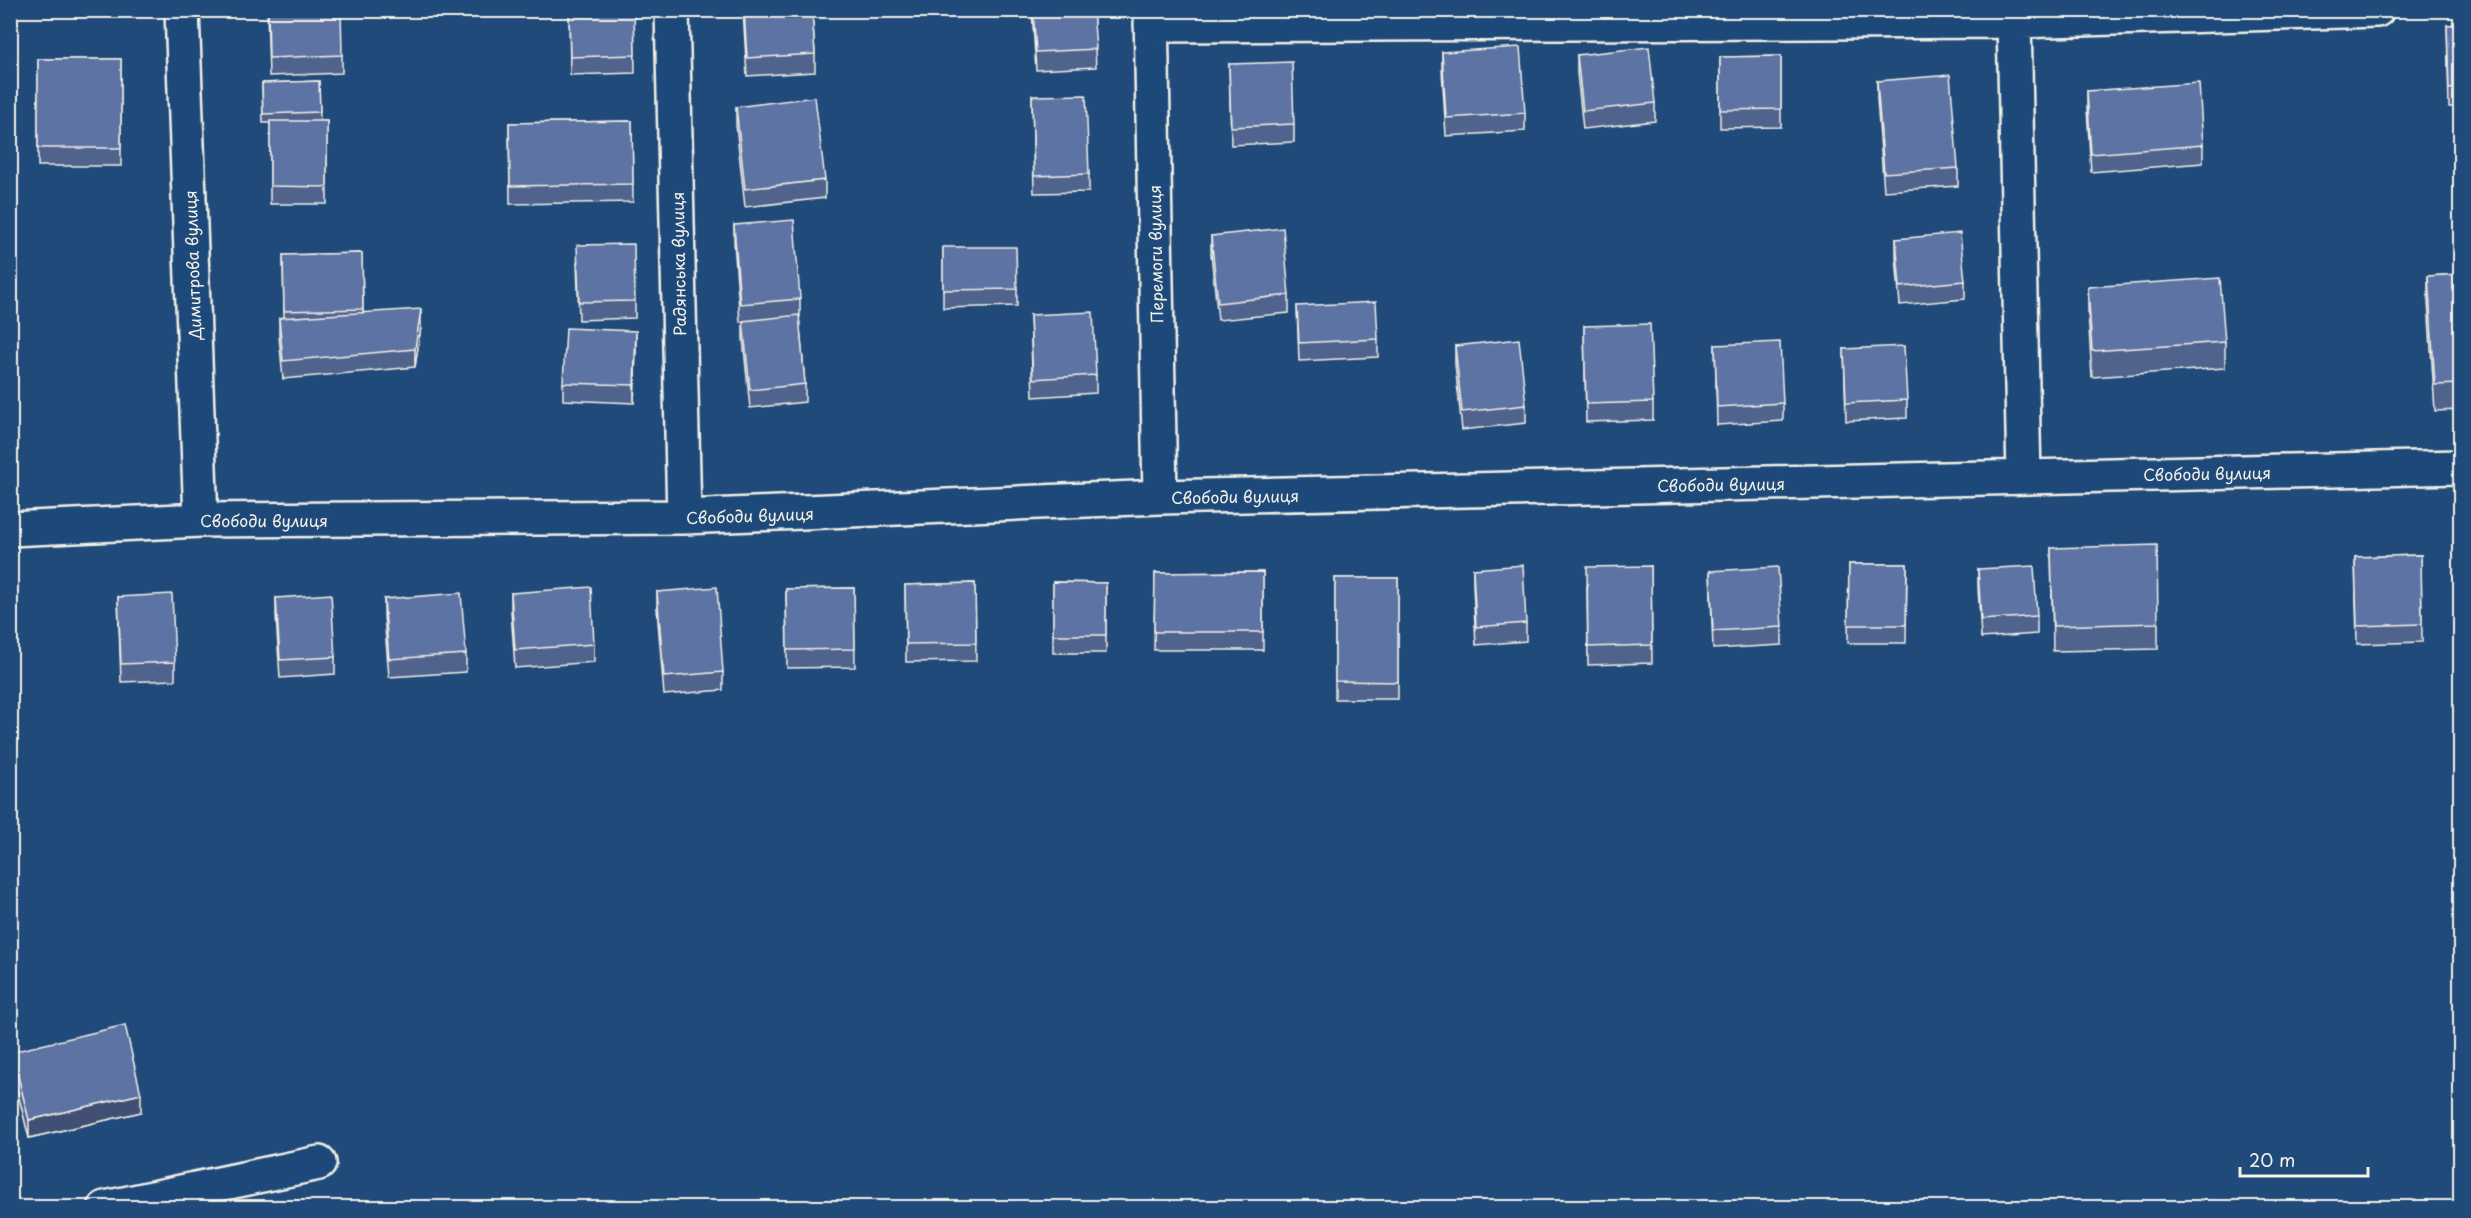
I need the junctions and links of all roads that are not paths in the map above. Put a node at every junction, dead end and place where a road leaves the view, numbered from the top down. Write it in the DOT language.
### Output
graph roads {
  1 [pos="182,10"];
  2 [pos="672,10"];
  3 [pos="2377,10"];
  4 [pos="2013,16"];
  5 [pos="1151,18"];
  6 [pos="2460,467"];
  7 [pos="2024,477"];
  8 [pos="1160,497"];
  9 [pos="684,518"];
  10 [pos="201,520"];
  11 [pos="10,529"];
  12 [pos="319,1163"];
  13 [pos="105,1208"];
  1 -- 10 [label="street, Димитрова вулиця"];
  2 -- 9 [label="street, Радянська вулиця"];
  3 -- 4 [label="street"];
  4 -- 5 [label="street"];
  4 -- 7 [label="street"];
  5 -- 8 [label="street, Перемоги вулиця"];
  6 -- 7 [label="street, Свободи вулиця"];
  7 -- 8 [label="street, Свободи вулиця"];
  8 -- 9 [label="street, Свободи вулиця"];
  9 -- 10 [label="street, Свободи вулиця"];
  10 -- 11 [label="street, Свободи вулиця"];
  12 -- 13 [label="street"];
}
